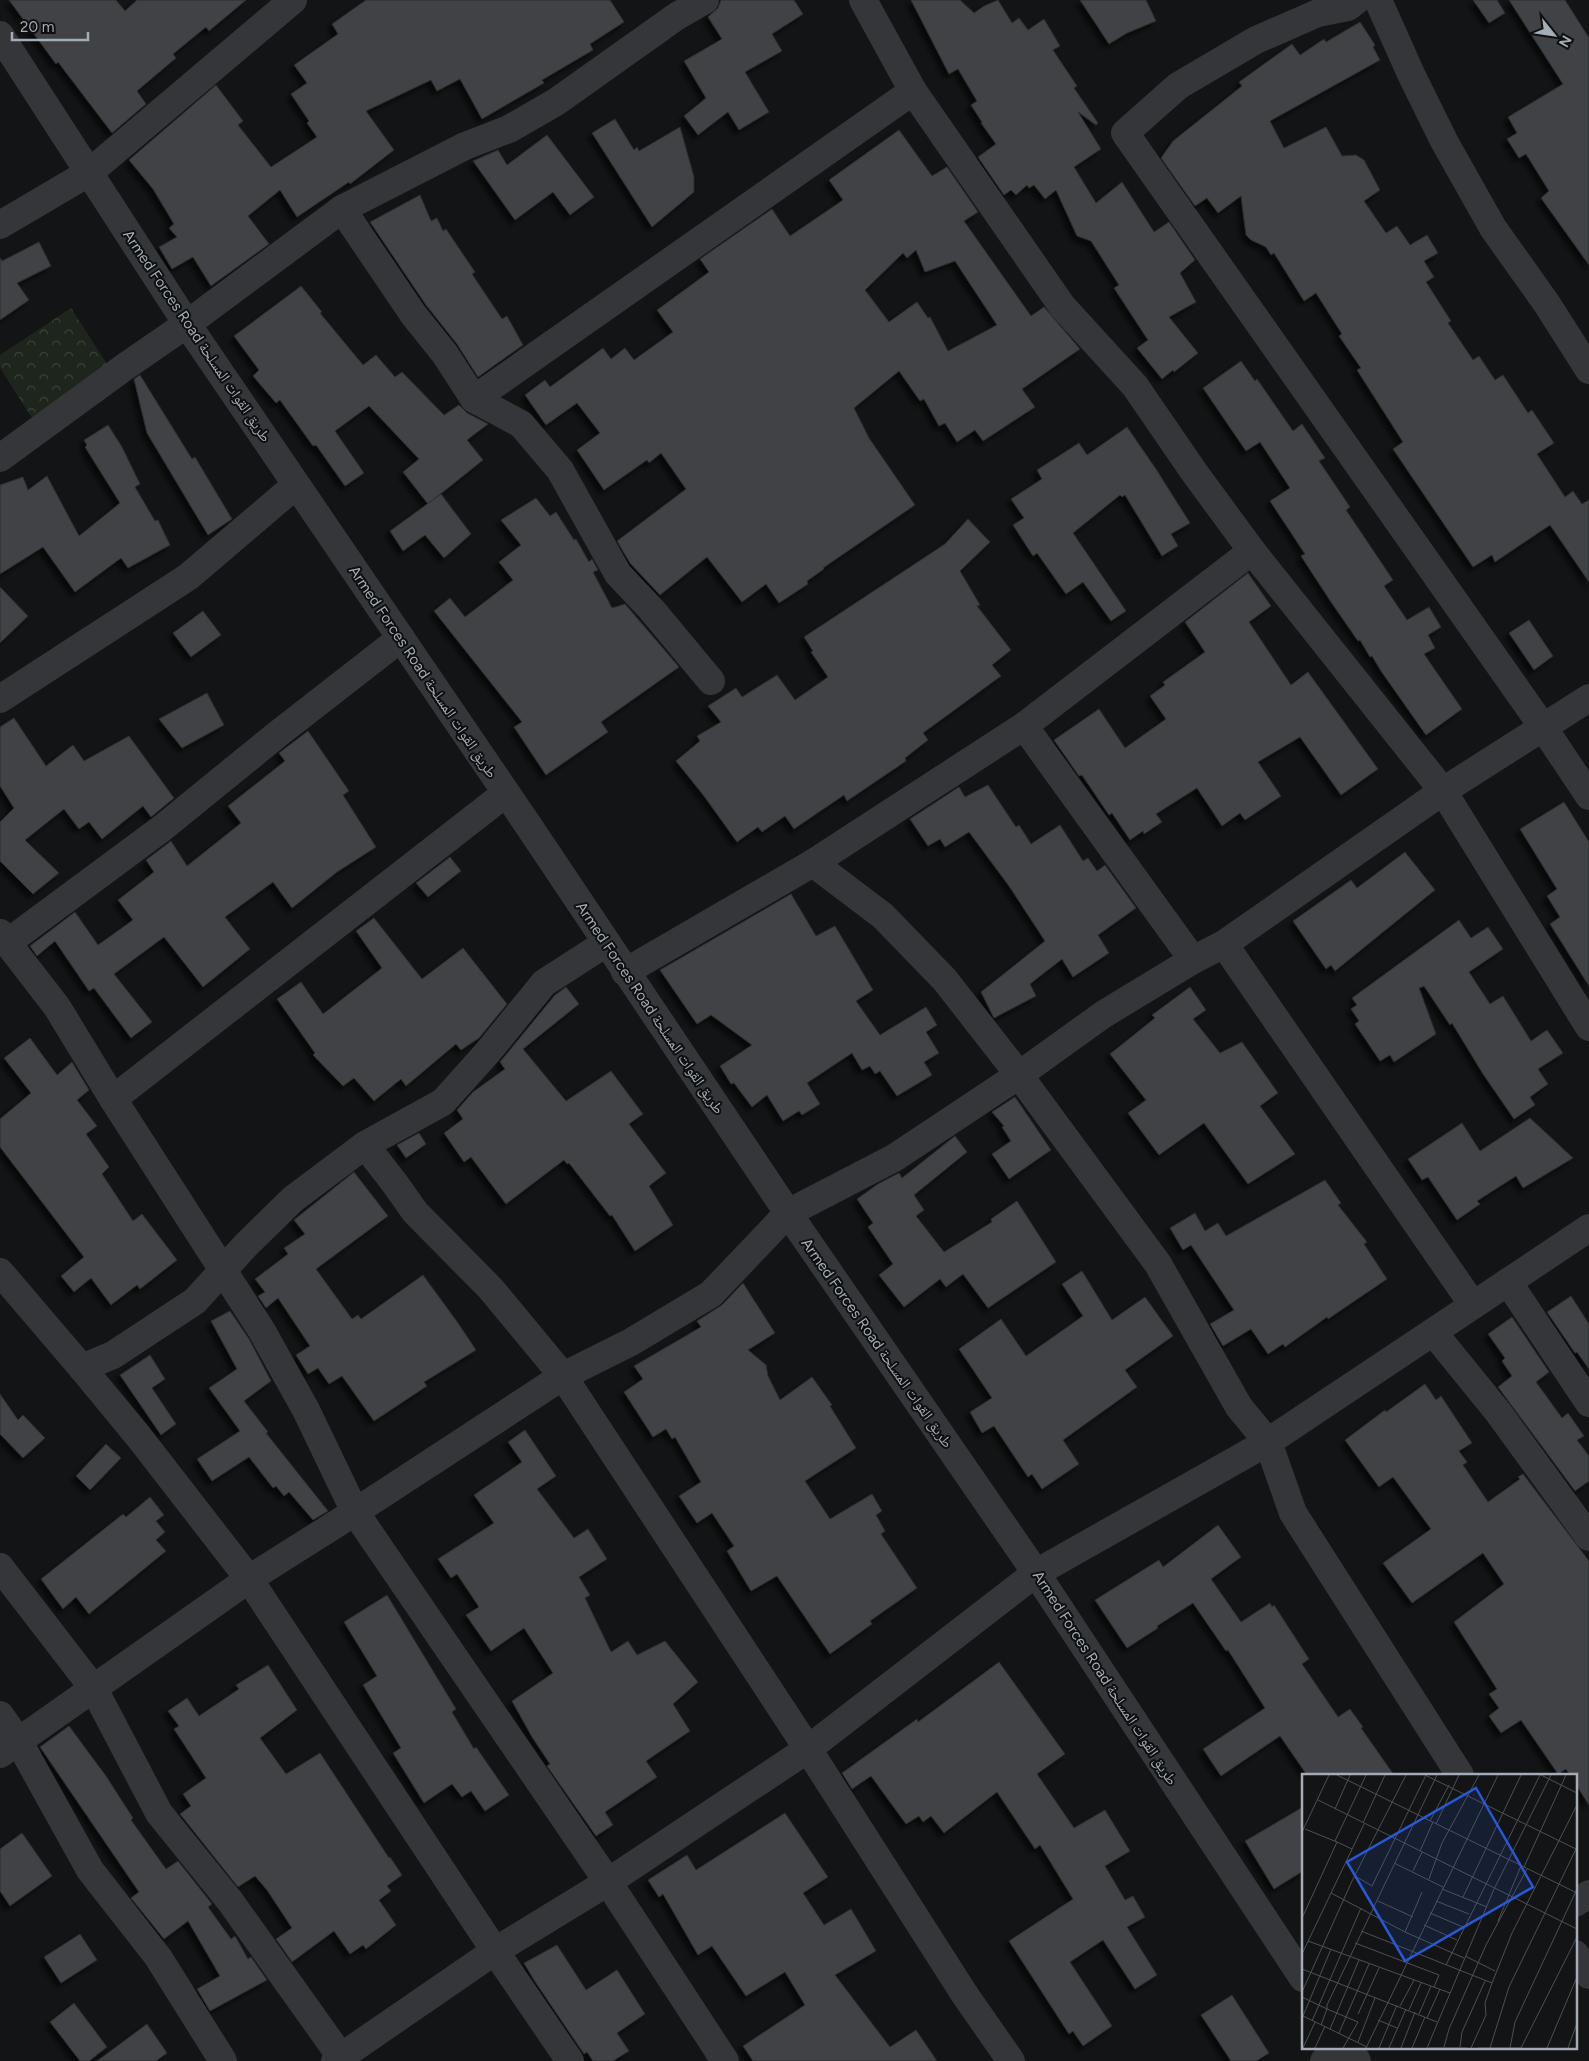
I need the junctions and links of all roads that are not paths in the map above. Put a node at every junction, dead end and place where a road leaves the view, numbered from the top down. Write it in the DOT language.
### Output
graph roads {
  1 [pos="293,0"];
  2 [pos="705,0"];
  3 [pos="863,0"];
  4 [pos="1357,0"];
  5 [pos="1378,0"];
  6 [pos="0,35"];
  7 [pos="912,91"];
  8 [pos="90,172"];
  9 [pos="342,209"];
  10 [pos="0,226"];
  11 [pos="187,324"];
  12 [pos="1589,370"];
  13 [pos="474,399"];
  14 [pos="0,458"];
  15 [pos="296,484"];
  16 [pos="1252,551"];
  17 [pos="400,638"];
  18 [pos="711,681"];
  19 [pos="1589,698"];
  20 [pos="0,699"];
  21 [pos="1024,726"];
  22 [pos="1543,727"];
  23 [pos="1443,791"];
  24 [pos="506,793"];
  25 [pos="1589,796"];
  26 [pos="813,862"];
  27 [pos="4,938"];
  28 [pos="606,943"];
  29 [pos="1224,944"];
  30 [pos="1193,960"];
  31 [pos="625,972"];
  32 [pos="1589,1027"];
  33 [pos="1019,1075"];
  34 [pos="113,1099"];
  35 [pos="364,1145"];
  36 [pos="788,1213"];
  37 [pos="1589,1228"];
  38 [pos="222,1270"];
  39 [pos="0,1272"];
  40 [pos="1508,1282"];
  41 [pos="1474,1305"];
  42 [pos="1433,1332"];
  43 [pos="82,1368"];
  44 [pos="563,1376"];
  45 [pos="1589,1403"];
  46 [pos="1268,1442"];
  47 [pos="355,1512"];
  48 [pos="1589,1537"];
  49 [pos="0,1567"];
  50 [pos="1036,1573"];
  51 [pos="249,1579"];
  52 [pos="94,1689"];
  53 [pos="0,1715"];
  54 [pos="10,1748"];
  55 [pos="808,1748"];
  56 [pos="1459,1774"];
  57 [pos="608,1882"];
  58 [pos="1589,1894"];
  59 [pos="1576,1902"];
  60 [pos="495,1951"];
  61 [pos="1576,1956"];
  62 [pos="1589,1975"];
  63 [pos="1302,1976"];
  64 [pos="1340,2048"];
  65 [pos="1349,2048"];
  66 [pos="338,2059"];
  67 [pos="223,2061"];
  68 [pos="570,2061"];
  69 [pos="725,2061"];
  70 [pos="1011,2061"];
  71 [pos="1324,2061"];
  72 [pos="1357,2061"];
  1 -- 8 [label="street"];
  2 -- 9 [label="street"];
  3 -- 7 [label="street"];
  4 -- 22 [label="street"];
  5 -- 12 [label="street"];
  6 -- 8 [label="street, Armed Forces Road طريق القوات المسلحة"];
  7 -- 13 [label="street"];
  7 -- 16 [label="street"];
  8 -- 10 [label="street"];
  8 -- 11 [label="street, Armed Forces Road طريق القوات المسلحة"];
  9 -- 11 [label="street"];
  9 -- 13 [label="street"];
  11 -- 14 [label="street"];
  11 -- 15 [label="street, Armed Forces Road طريق القوات المسلحة"];
  13 -- 18 [label="street"];
  15 -- 17 [label="street, Armed Forces Road طريق القوات المسلحة"];
  15 -- 20 [label="street"];
  16 -- 21 [label="street"];
  16 -- 23 [label="street"];
  17 -- 24 [label="street, Armed Forces Road طريق القوات المسلحة"];
  17 -- 27 [label="street"];
  19 -- 22 [label="street"];
  21 -- 26 [label="street"];
  21 -- 30 [label="street"];
  22 -- 23 [label="street"];
  22 -- 25 [label="street"];
  23 -- 29 [label="street"];
  23 -- 32 [label="street"];
  24 -- 28 [label="street, Armed Forces Road طريق القوات المسلحة"];
  24 -- 34 [label="street"];
  26 -- 31 [label="street"];
  26 -- 33 [label="street"];
  27 -- 34 [label="street"];
  28 -- 31 [label="street, Armed Forces Road طريق القوات المسلحة"];
  28 -- 35 [label="street"];
  29 -- 30 [label="street"];
  29 -- 41 [label="street"];
  30 -- 33 [label="street"];
  31 -- 36 [label="street, Armed Forces Road طريق القوات المسلحة"];
  33 -- 36 [label="street"];
  33 -- 46 [label="street"];
  34 -- 38 [label="street"];
  35 -- 38 [label="street"];
  35 -- 44 [label="street"];
  36 -- 44 [label="street"];
  36 -- 50 [label="street, Armed Forces Road طريق القوات المسلحة"];
  37 -- 40 [label="street"];
  38 -- 43 [label="street"];
  38 -- 47 [label="street"];
  39 -- 43 [label="street"];
  40 -- 41 [label="street"];
  40 -- 45 [label="street"];
  41 -- 42 [label="street"];
  42 -- 46 [label="street"];
  42 -- 48 [label="street"];
  43 -- 51 [label="street"];
  44 -- 47 [label="street"];
  44 -- 55 [label="street"];
  46 -- 50 [label="street"];
  46 -- 56 [label="street"];
  47 -- 51 [label="street"];
  47 -- 57 [label="street"];
  49 -- 52 [label="street"];
  50 -- 55 [label="street"];
  50 -- 63 [label="street, Armed Forces Road طريق القوات المسلحة"];
  51 -- 52 [label="street"];
  51 -- 60 [label="street"];
  52 -- 54 [label="street"];
  52 -- 66 [label="street"];
  53 -- 54 [label="street"];
  54 -- 67 [label="street"];
  55 -- 57 [label="street"];
  55 -- 70 [label="street"];
  57 -- 60 [label="street"];
  57 -- 69 [label="street"];
  58 -- 59 [label="street"];
  60 -- 66 [label="street"];
  60 -- 68 [label="street"];
  61 -- 62 [label="street"];
  64 -- 71 [label="street"];
  65 -- 72 [label="street"];
}
